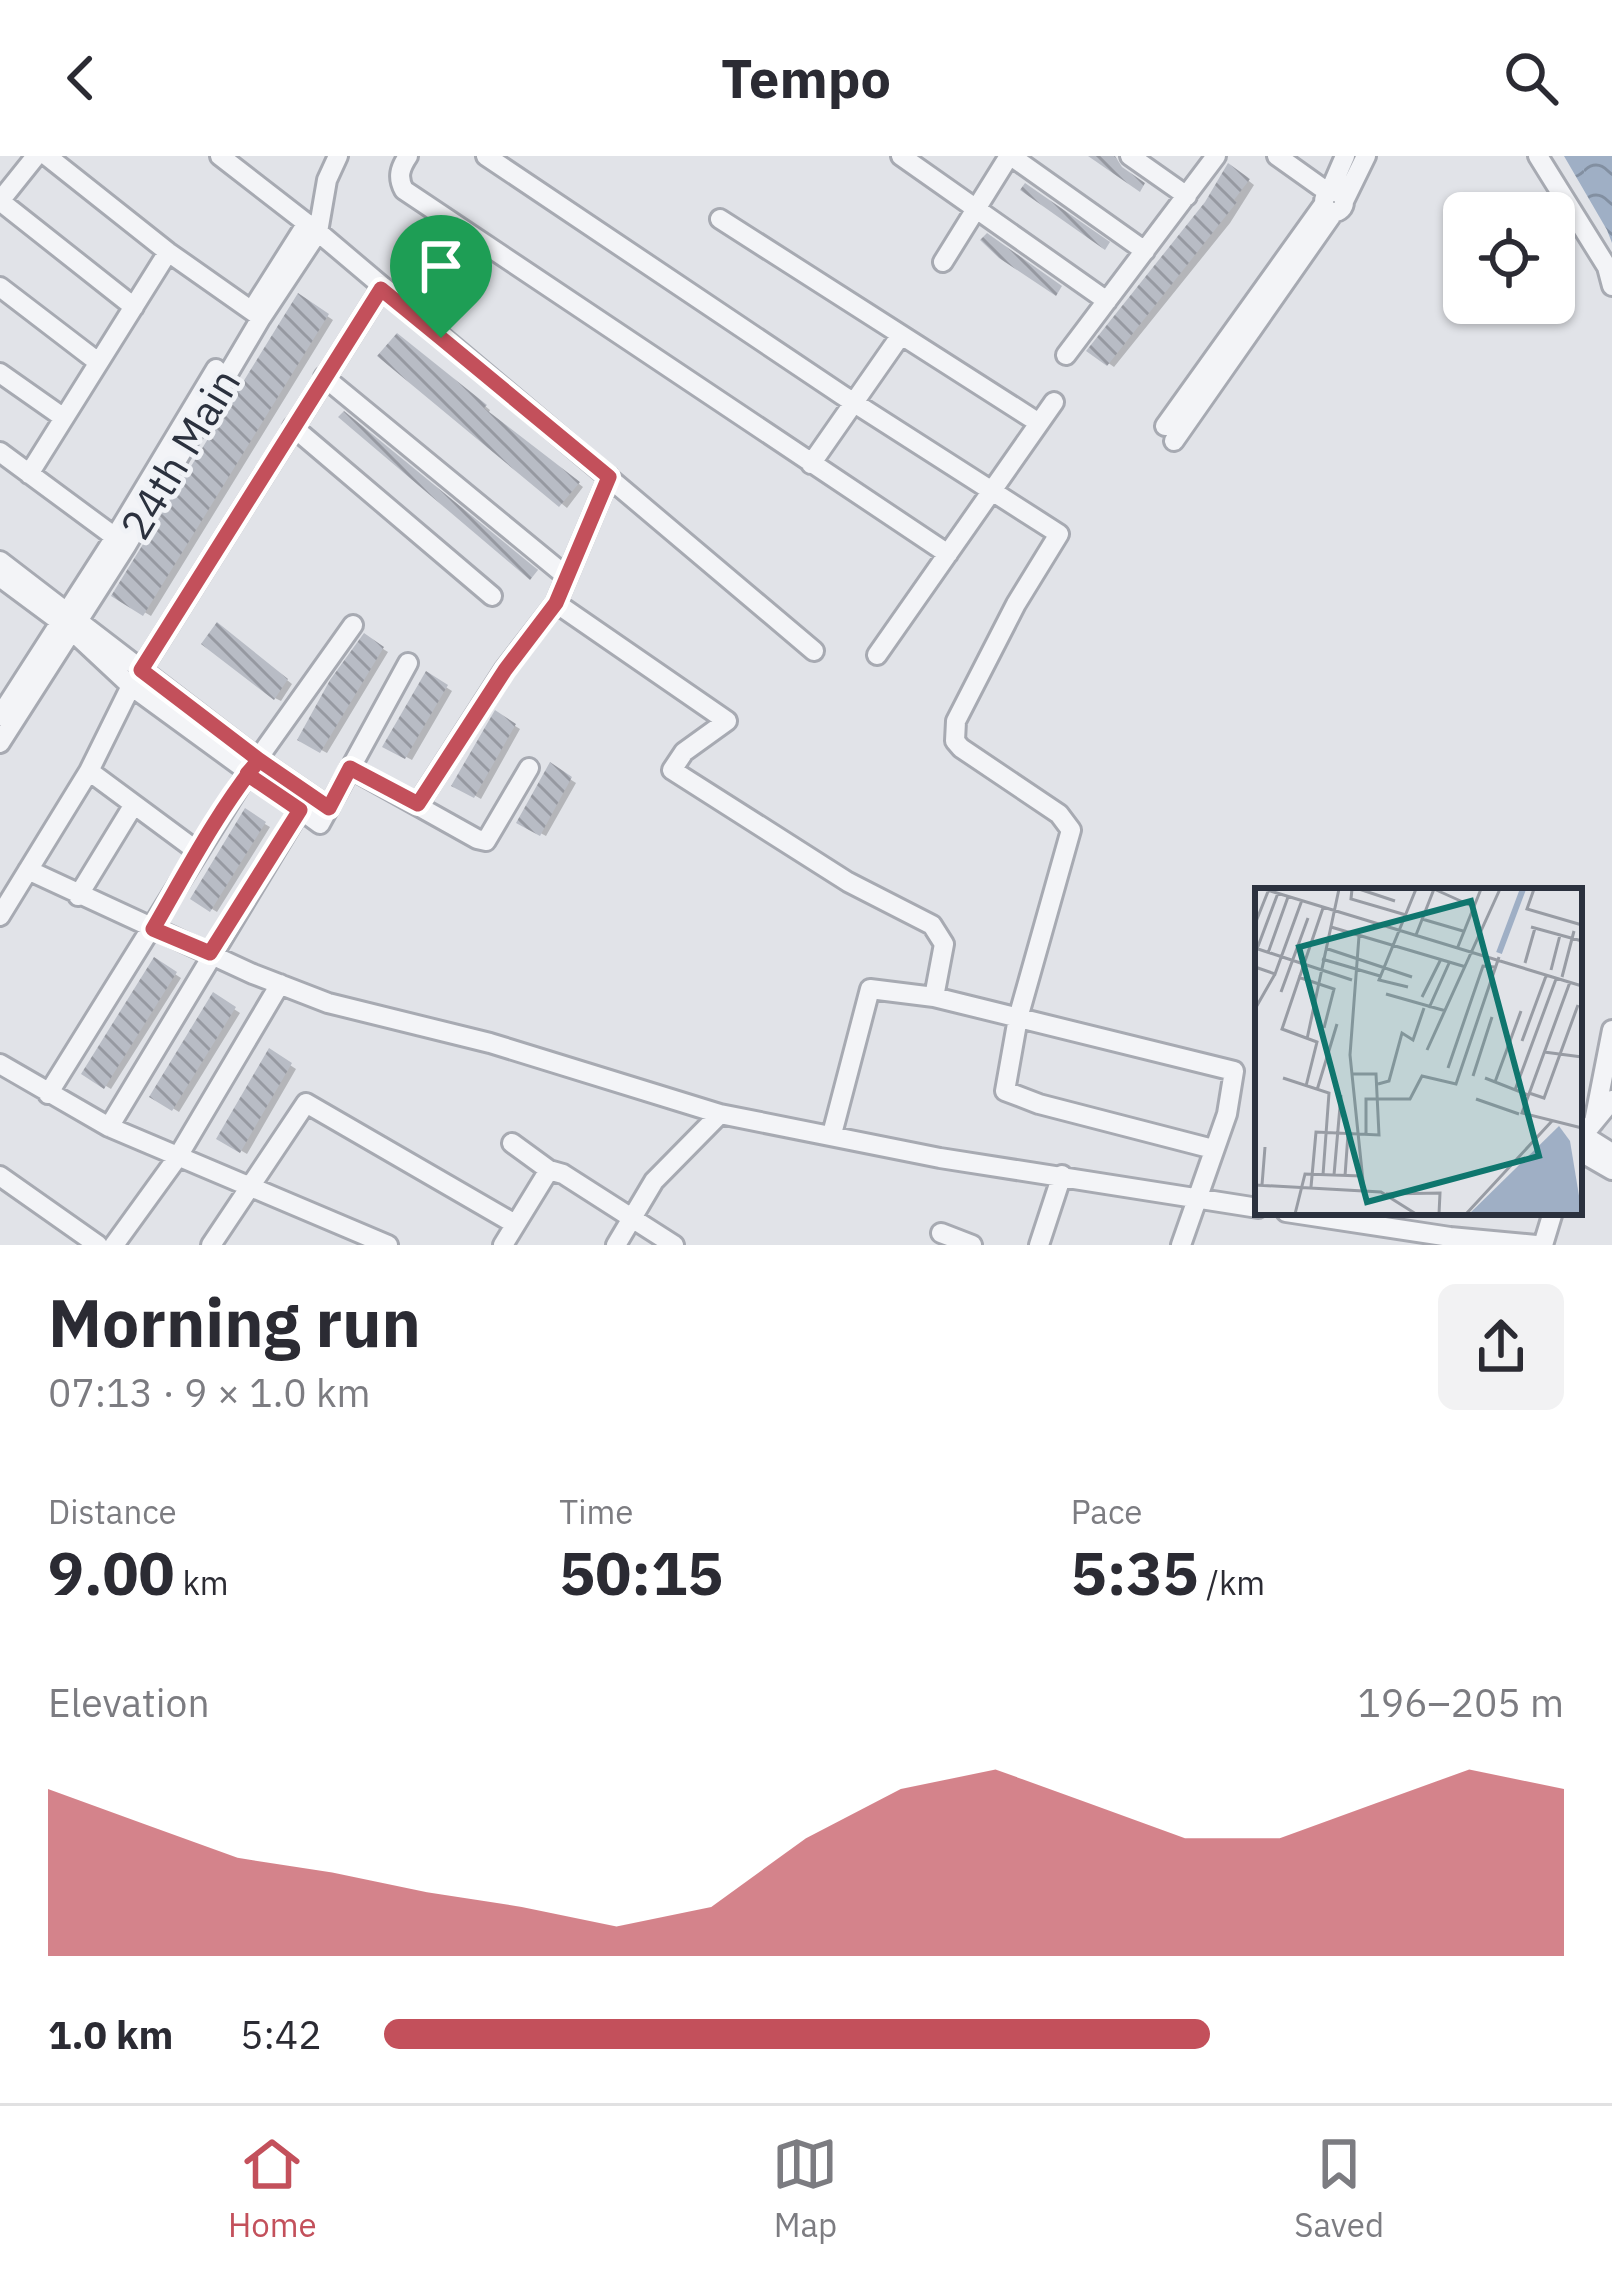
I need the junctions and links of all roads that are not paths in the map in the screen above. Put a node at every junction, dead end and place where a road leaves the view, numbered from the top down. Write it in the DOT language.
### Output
graph roads {
  1 [pos="36,156"];
  2 [pos="47,156"];
  3 [pos="220,156"];
  4 [pos="338,156"];
  5 [pos="408,156"];
  6 [pos="486,156"];
  7 [pos="901,156"];
  8 [pos="1010,156"];
  9 [pos="1130,156"];
  10 [pos="1216,156"];
  11 [pos="1261,156"];
  12 [pos="1277,156"];
  13 [pos="1346,156"];
  14 [pos="1366,156"];
  15 [pos="1538,156"];
  16 [pos="1186,196"];
  17 [pos="0,201"];
  18 [pos="1331,202"];
  19 [pos="976,208"];
  20 [pos="720,219"];
  21 [pos="312,228"];
  22 [pos="1145,251"];
  23 [pos="168,252"];
  24 [pos="943,262"];
  25 [pos="1612,286"];
  26 [pos="0,287"];
  27 [pos="381,289"];
  28 [pos="1107,301"];
  29 [pos="134,307"];
  30 [pos="256,314"];
  31 [pos="901,335"];
  32 [pos="1066,355"];
  33 [pos="98,362"];
  34 [pos="0,373"];
  35 [pos="324,377"];
  36 [pos="1054,402"];
  37 [pos="854,403"];
  38 [pos="64,418"];
  39 [pos="1039,423"];
  40 [pos="293,427"];
  41 [pos="1170,434"];
  42 [pos="0,452"];
  43 [pos="811,464"];
  44 [pos="29,474"];
  45 [pos="609,477"];
  46 [pos="992,491"];
  47 [pos="116,537"];
  48 [pos="948,554"];
  49 [pos="0,560"];
  50 [pos="566,576"];
  51 [pos="0,578"];
  52 [pos="492,596"];
  53 [pos="556,603"];
  54 [pos="68,620"];
  55 [pos="353,625"];
  56 [pos="814,651"];
  57 [pos="877,656"];
  58 [pos="408,663"];
  59 [pos="136,678"];
  60 [pos="0,716"];
  61 [pos="0,742"];
  62 [pos="253,767"];
  63 [pos="350,768"];
  64 [pos="530,768"];
  65 [pos="89,770"];
  66 [pos="418,804"];
  67 [pos="134,806"];
  68 [pos="300,810"];
  69 [pos="324,816"];
  70 [pos="197,851"];
  71 [pos="28,870"];
  72 [pos="78,896"];
  73 [pos="0,916"];
  74 [pos="153,929"];
  75 [pos="210,953"];
  76 [pos="280,984"];
  77 [pos="934,997"];
  78 [pos="1018,1018"];
  79 [pos="1612,1030"];
  80 [pos="0,1064"];
  81 [pos="48,1094"];
  82 [pos="720,1114"];
  83 [pos="1595,1125"];
  84 [pos="109,1127"];
  85 [pos="832,1135"];
  86 [pos="512,1143"];
  87 [pos="1213,1149"];
  88 [pos="1612,1153"];
  89 [pos="177,1158"];
  90 [pos="1612,1170"];
  91 [pos="548,1171"];
  92 [pos="1062,1175"];
  93 [pos="0,1176"];
  94 [pos="252,1186"];
  95 [pos="1195,1198"];
  96 [pos="1255,1208"];
  97 [pos="1303,1215"];
  98 [pos="1552,1215"];
  99 [pos="634,1220"];
  100 [pos="515,1224"];
  101 [pos="941,1233"];
  102 [pos="1449,1241"];
  103 [pos="98,1245"];
  104 [pos="114,1245"];
  105 [pos="211,1245"];
  106 [pos="388,1245"];
  107 [pos="503,1245"];
  108 [pos="616,1245"];
  109 [pos="674,1245"];
  110 [pos="972,1245"];
  111 [pos="1039,1245"];
  112 [pos="1181,1245"];
  113 [pos="1540,1245"];
  1 -- 17 [label="street"];
  2 -- 23 [label="street"];
  3 -- 21 [label="street"];
  4 -- 21 [label="street, 24th Main"];
  5 -- 43 [label="street"];
  6 -- 37 [label="street"];
  7 -- 19 [label="street"];
  8 -- 19 [label="street"];
  8 -- 22 [label="street"];
  9 -- 16 [label="street"];
  10 -- 16 [label="street"];
  11 -- 18 [label="street"];
  12 -- 18 [label="street"];
  13 -- 18 [label="street"];
  14 -- 18 [label="street"];
  15 -- 25 [label="street"];
  16 -- 22 [label="street"];
  17 -- 29 [label="street"];
  18 -- 41 [label="street"];
  19 -- 24 [label="street"];
  19 -- 28 [label="street"];
  20 -- 31 [label="street"];
  21 -- 27 [label="street"];
  21 -- 30 [label="street, 24th Main"];
  22 -- 28 [label="street"];
  23 -- 29 [label="street"];
  23 -- 30 [label="street"];
  26 -- 33 [label="street"];
  27 -- 35 [label="street"];
  27 -- 45 [label="street"];
  28 -- 32 [label="street"];
  29 -- 33 [label="street"];
  30 -- 47 [label="street"];
  30 -- 54 [label="street, 24th Main"];
  31 -- 37 [label="street"];
  31 -- 39 [label="street"];
  33 -- 38 [label="street"];
  34 -- 38 [label="street"];
  35 -- 40 [label="street"];
  35 -- 50 [label="street"];
  36 -- 39 [label="street"];
  37 -- 43 [label="street"];
  37 -- 46 [label="street"];
  38 -- 44 [label="street"];
  39 -- 46 [label="street"];
  40 -- 52 [label="street"];
  40 -- 59 [label="street"];
  42 -- 44 [label="street"];
  43 -- 48 [label="street"];
  44 -- 47 [label="street"];
  45 -- 50 [label="street"];
  45 -- 56 [label="street"];
  46 -- 48 [label="street"];
  46 -- 78 [label="street"];
  47 -- 54 [label="street"];
  48 -- 57 [label="street"];
  49 -- 54 [label="street"];
  50 -- 53 [label="street"];
  51 -- 54 [label="street"];
  53 -- 66 [label="street"];
  53 -- 77 [label="street"];
  54 -- 59 [label="street"];
  54 -- 60 [label="street"];
  54 -- 61 [label="street, 24th Main"];
  55 -- 62 [label="street"];
  58 -- 63 [label="street"];
  59 -- 62 [label="street"];
  59 -- 65 [label="street"];
  62 -- 68 [label="street"];
  62 -- 69 [label="street"];
  62 -- 70 [label="street"];
  63 -- 66 [label="street"];
  63 -- 69 [label="street"];
  64 -- 66 [label="street"];
  65 -- 67 [label="street"];
  65 -- 71 [label="street"];
  67 -- 70 [label="street"];
  67 -- 72 [label="street"];
  68 -- 69 [label="street"];
  68 -- 75 [label="street"];
  70 -- 74 [label="street"];
  71 -- 72 [label="street"];
  71 -- 73 [label="street"];
  72 -- 74 [label="street"];
  74 -- 75 [label="street"];
  74 -- 81 [label="street"];
  75 -- 76 [label="street"];
  75 -- 84 [label="street"];
  76 -- 82 [label="street"];
  76 -- 89 [label="street"];
  77 -- 78 [label="street"];
  77 -- 85 [label="street"];
  78 -- 87 [label="street"];
  78 -- 87 [label="street"];
  79 -- 83 [label="street"];
  80 -- 81 [label="street"];
  81 -- 84 [label="street"];
  82 -- 85 [label="street"];
  82 -- 99 [label="street"];
  83 -- 88 [label="street"];
  83 -- 90 [label="street"];
  84 -- 89 [label="street"];
  85 -- 92 [label="street"];
  86 -- 91 [label="street"];
  87 -- 95 [label="street"];
  89 -- 94 [label="street"];
  89 -- 104 [label="street"];
  91 -- 99 [label="street"];
  91 -- 100 [label="street"];
  92 -- 95 [label="street"];
  92 -- 111 [label="street"];
  93 -- 103 [label="street"];
  94 -- 100 [label="street"];
  94 -- 105 [label="street"];
  94 -- 106 [label="street"];
  95 -- 96 [label="street"];
  95 -- 112 [label="street"];
  97 -- 102 [label="street"];
  98 -- 113 [label="street"];
  99 -- 108 [label="street"];
  99 -- 109 [label="street"];
  100 -- 107 [label="street"];
  101 -- 110 [label="street"];
  102 -- 113 [label="street"];
}
